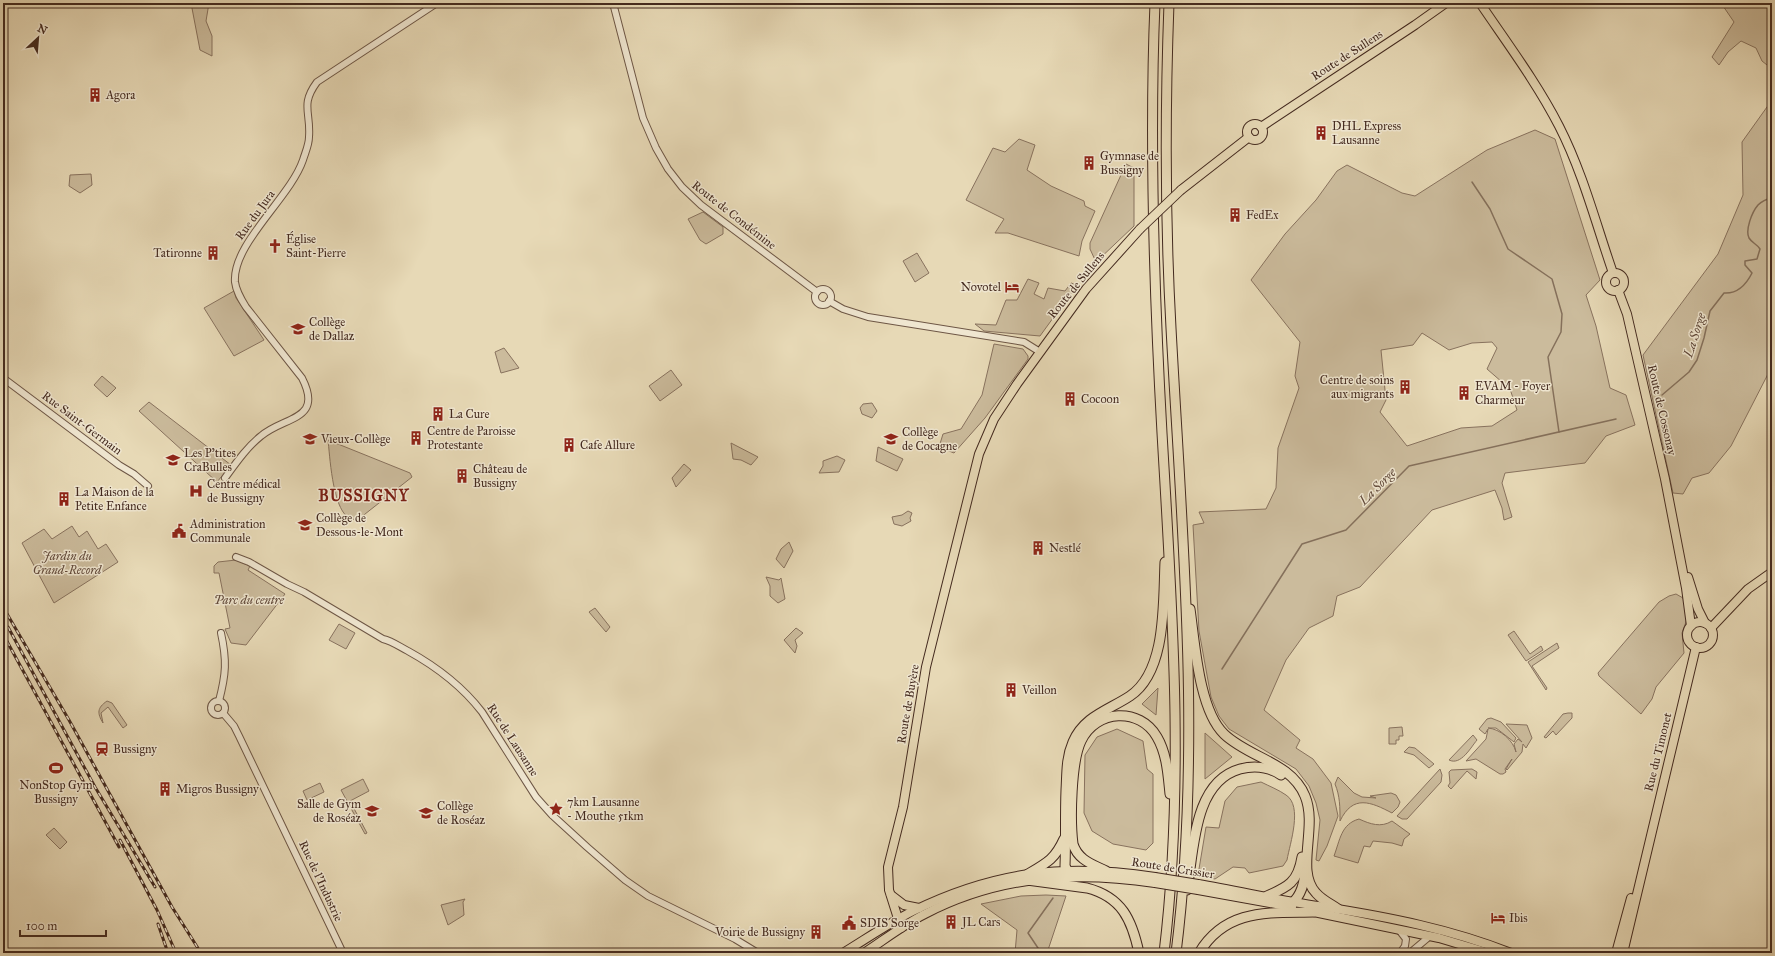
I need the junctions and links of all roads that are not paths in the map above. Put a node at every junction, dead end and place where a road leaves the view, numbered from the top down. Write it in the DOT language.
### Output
graph roads {
  1 [pos="437,3"];
  2 [pos="613,3"];
  3 [pos="1155,3"];
  4 [pos="1170,3"];
  5 [pos="1446,3"];
  6 [pos="1480,3"];
  7 [pos="1613,273"];
  8 [pos="1618,290"];
  9 [pos="817,292"];
  10 [pos="829,302"];
  11 [pos="1040,352"];
  12 [pos="5,379"];
  13 [pos="226,478"];
  14 [pos="148,486"];
  15 [pos="971,486"];
  16 [pos="1168,525"];
  17 [pos="1677,538"];
  18 [pos="236,557"];
  19 [pos="1184,558"];
  20 [pos="1772,572"];
  21 [pos="1691,626"];
  22 [pos="1708,626"];
  23 [pos="221,633"];
  24 [pos="1696,647"];
  25 [pos="219,701"];
  26 [pos="223,713"];
  27 [pos="1174,821"];
  28 [pos="1065,838"];
  29 [pos="1644,863"];
  30 [pos="1306,867"];
  31 [pos="1106,870"];
  32 [pos="1070,873"];
  33 [pos="1027,877"];
  34 [pos="1155,880"];
  35 [pos="1198,887"];
  36 [pos="890,895"];
  37 [pos="1267,896"];
  38 [pos="1291,904"];
  39 [pos="919,908"];
  40 [pos="1338,909"];
  41 [pos="1314,912"];
  42 [pos="898,919"];
  43 [pos="901,928"];
  44 [pos="1398,928"];
  45 [pos="1430,936"];
  46 [pos="1176,951"];
  47 [pos="1409,952"];
  48 [pos="343,953"];
  49 [pos="758,953"];
  50 [pos="843,953"];
  51 [pos="864,953"];
  52 [pos="1139,953"];
  53 [pos="1164,953"];
  54 [pos="1199,953"];
  55 [pos="1400,953"];
  56 [pos="1489,953"];
  57 [pos="1511,953"];
  58 [pos="1616,953"];
  59 [pos="1623,953"];
  1 -- 13 [label="street, Rue du Jura"];
  2 -- 9 [label="street, Route de Condémine"];
  3 -- 16 [label="highway"];
  4 -- 19 [label="highway"];
  5 -- 11 [label="main road, Route de Sullens, bridge"];
  6 -- 7 [label="main road"];
  7 -- 8 [label="main road"];
  7 -- 8 [label="main road"];
  8 -- 17 [label="main road, Route de Cossonay"];
  9 -- 10 [label="street"];
  9 -- 10 [label="street"];
  10 -- 11 [label="street"];
  11 -- 15 [label="main road, Route de Sullens"];
  12 -- 14 [label="street, Rue Saint-Germain"];
  15 -- 36 [label="main road, Route de Buyère"];
  16 -- 27 [label="highway"];
  16 -- 28 [label="highway"];
  17 -- 21 [label="main road, Route de Cossonay"];
  17 -- 22 [label="main road, Route de Cossonay"];
  18 -- 49 [label="street, Rue de Lausanne"];
  19 -- 30 [label="highway"];
  19 -- 46 [label="highway"];
  20 -- 22 [label="main road"];
  21 -- 22 [label="main road"];
  21 -- 24 [label="main road"];
  22 -- 24 [label="main road"];
  23 -- 25 [label="street"];
  24 -- 29 [label="main road, Rue du Timonet"];
  25 -- 26 [label="street"];
  25 -- 26 [label="street"];
  26 -- 48 [label="street, Rue de l'Industrie"];
  27 -- 31 [label="highway"];
  27 -- 53 [label="highway"];
  28 -- 32 [label="highway"];
  28 -- 33 [label="highway"];
  29 -- 58 [label="main road, Rue du Timonet"];
  29 -- 59 [label="main road, Rue du Timonet"];
  30 -- 38 [label="highway"];
  30 -- 40 [label="highway"];
  31 -- 32 [label="main road, Route de Crissier"];
  31 -- 34 [label="main road, Route de Crissier"];
  32 -- 33 [label="main road, Route de Crissier"];
  32 -- 34 [label="main road, Route de Crissier"];
  33 -- 39 [label="main road, Route de Crissier"];
  33 -- 43 [label="main road, Route de Crissier"];
  33 -- 52 [label="highway"];
  34 -- 35 [label="main road, Route de Crissier, bridge"];
  35 -- 37 [label="main road, Route de Crissier"];
  35 -- 38 [label="main road, Route de Crissier"];
  36 -- 39 [label="main road"];
  36 -- 42 [label="main road, Route de Buyère"];
  37 -- 38 [label="main road, Route de Crissier"];
  37 -- 46 [label="highway"];
  38 -- 40 [label="main road, Route de Crissier"];
  38 -- 41 [label="main road, Route de Crissier"];
  39 -- 42 [label="main road, Route de Crissier"];
  40 -- 57 [label="main road, Route de Crissier"];
  41 -- 44 [label="main road, Route de Crissier"];
  41 -- 54 [label="highway"];
  42 -- 43 [label="main road, Route de Buyère"];
  42 -- 50 [label="main road, Route de Crissier"];
  43 -- 51 [label="main road, Route de Crissier"];
  44 -- 45 [label="main road, Route de Crissier"];
  44 -- 55 [label="street"];
  45 -- 47 [label="street"];
  45 -- 56 [label="main road, Route de Crissier"];
}
